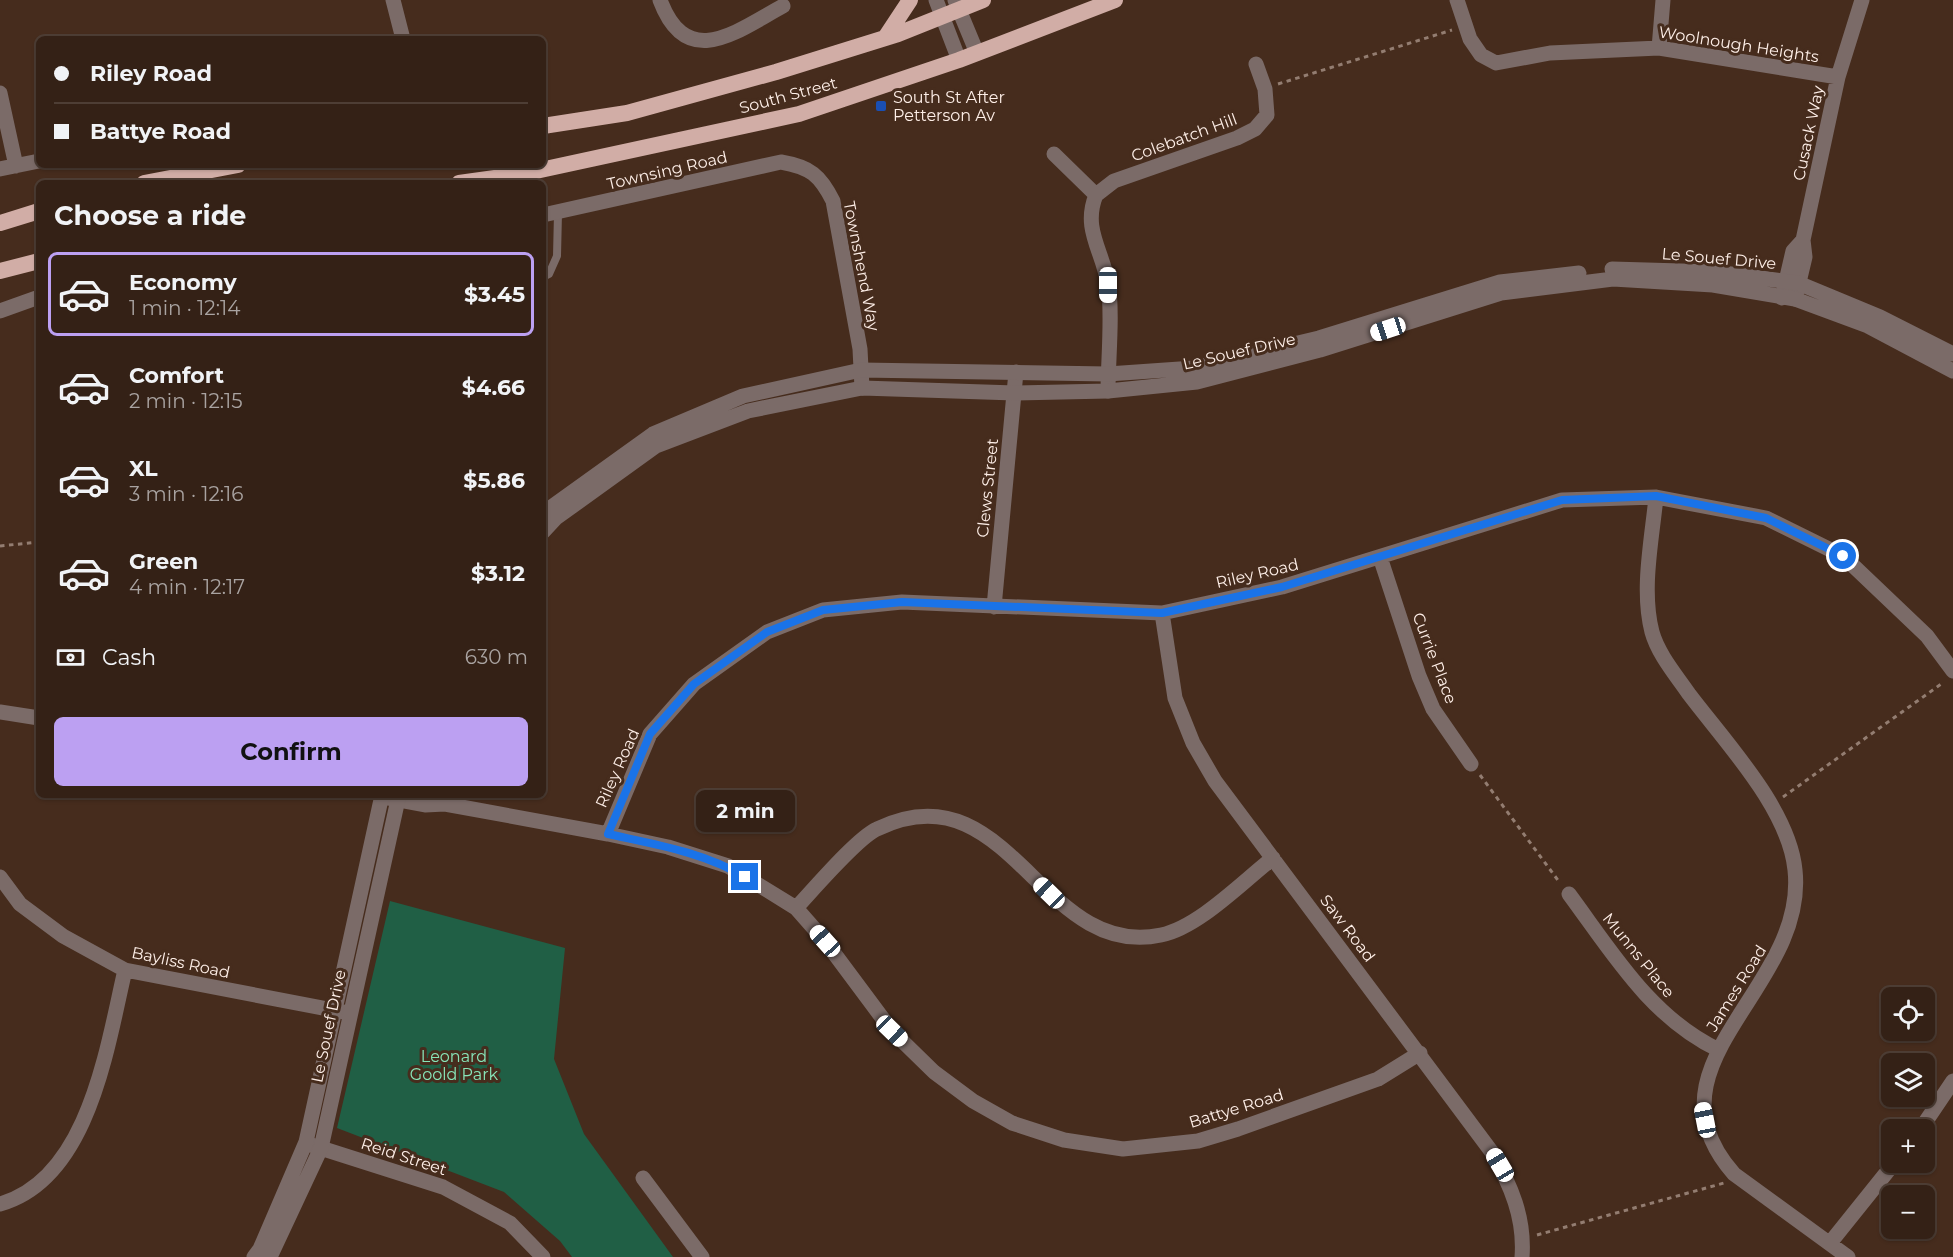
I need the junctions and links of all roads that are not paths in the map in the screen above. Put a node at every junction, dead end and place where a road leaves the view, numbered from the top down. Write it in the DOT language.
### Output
graph roads {
  1 [pos="393,0"];
  2 [pos="660,0"];
  3 [pos="910,0"];
  4 [pos="936,0"];
  5 [pos="983,0"];
  6 [pos="1115,0"];
  7 [pos="1457,0"];
  8 [pos="1663,0"];
  9 [pos="1862,0"];
  10 [pos="957,5"];
  11 [pos="783,6"];
  12 [pos="942,16"];
  13 [pos="401,36"];
  14 [pos="885,38"];
  15 [pos="1659,48"];
  16 [pos="977,53"];
  17 [pos="959,60"];
  18 [pos="1256,64"];
  19 [pos="1838,77"];
  20 [pos="0,93"];
  21 [pos="546,126"];
  22 [pos="1054,154"];
  23 [pos="36,162"];
  24 [pos="799,165"];
  25 [pos="16,166"];
  26 [pos="222,168"];
  27 [pos="0,169"];
  28 [pos="160,180"];
  29 [pos="480,180"];
  30 [pos="1095,195"];
  31 [pos="36,213"];
  32 [pos="550,214"];
  33 [pos="0,224"];
  34 [pos="36,262"];
  35 [pos="0,271"];
  36 [pos="546,276"];
  37 [pos="1791,282"];
  38 [pos="36,298"];
  39 [pos="1788,298"];
  40 [pos="0,311"];
  41 [pos="1953,354"];
  42 [pos="861,370"];
  43 [pos="1016,372"];
  44 [pos="1953,372"];
  45 [pos="1108,374"];
  46 [pos="862,388"];
  47 [pos="1108,391"];
  48 [pos="1015,393"];
  49 [pos="1656,496"];
  50 [pos="546,511"];
  51 [pos="546,529"];
  52 [pos="1380,557"];
  53 [pos="994,607"];
  54 [pos="1162,613"];
  55 [pos="1950,675"];
  56 [pos="0,712"];
  57 [pos="36,718"];
  58 [pos="1472,764"];
  59 [pos="382,798"];
  60 [pos="398,798"];
  61 [pos="439,800"];
  62 [pos="608,834"];
  63 [pos="1272,858"];
  64 [pos="0,877"];
  65 [pos="1569,894"];
  66 [pos="796,908"];
  67 [pos="125,970"];
  68 [pos="333,1010"];
  69 [pos="349,1013"];
  70 [pos="1719,1050"];
  71 [pos="1420,1053"];
  72 [pos="1953,1082"];
  73 [pos="1928,1119"];
  74 [pos="306,1142"];
  75 [pos="321,1148"];
  76 [pos="1886,1173"];
  77 [pos="643,1178"];
  78 [pos="0,1204"];
  79 [pos="1830,1243"];
  80 [pos="254,1257"];
  81 [pos="270,1257"];
  82 [pos="543,1257"];
  83 [pos="702,1257"];
  84 [pos="1522,1257"];
  85 [pos="1848,1257"];
  1 -- 13 [label="street"];
  2 -- 11 [label="street"];
  3 -- 14 [label="highway"];
  4 -- 12 [label="street"];
  5 -- 10 [label="highway, South Street"];
  6 -- 16 [label="highway, South Street"];
  7 -- 15 [label="street, Woolnough Heights"];
  8 -- 15 [label="street"];
  9 -- 19 [label="street, Cusack Way"];
  10 -- 12 [label="highway, South Street"];
  10 -- 16 [label="street"];
  12 -- 14 [label="highway, South Street"];
  12 -- 17 [label="street"];
  14 -- 21 [label="highway, South Street"];
  15 -- 19 [label="street, Woolnough Heights"];
  16 -- 17 [label="highway, South Street"];
  17 -- 29 [label="highway, South Street"];
  18 -- 30 [label="street, Colebatch Hill"];
  19 -- 37 [label="street, Cusack Way"];
  20 -- 25 [label="street"];
  22 -- 30 [label="street"];
  23 -- 25 [label="street"];
  24 -- 32 [label="street, Townsing Road"];
  24 -- 42 [label="street, Townshend Way"];
  25 -- 27 [label="street"];
  26 -- 28 [label="highway"];
  30 -- 45 [label="street"];
  31 -- 33 [label="highway"];
  32 -- 36 [label="lane"];
  34 -- 35 [label="highway"];
  37 -- 39 [label="street, Cusack Way"];
  37 -- 41 [label="street, Le Souef Drive"];
  37 -- 45 [label="street, Le Souef Drive"];
  38 -- 40 [label="street"];
  39 -- 44 [label="street, Le Souef Drive"];
  39 -- 47 [label="street, Le Souef Drive"];
  42 -- 43 [label="street, Le Souef Drive"];
  42 -- 46 [label="street, Townshend Way"];
  42 -- 50 [label="street, Le Souef Drive"];
  43 -- 45 [label="street, Le Souef Drive"];
  43 -- 48 [label="street, Clews Street"];
  45 -- 47 [label="street"];
  46 -- 48 [label="street, Le Souef Drive"];
  46 -- 51 [label="street, Le Souef Drive"];
  47 -- 48 [label="street, Le Souef Drive"];
  48 -- 53 [label="street, Clews Street"];
  49 -- 52 [label="street, Riley Road"];
  49 -- 55 [label="street, Riley Road"];
  49 -- 70 [label="street, James Road"];
  52 -- 54 [label="street, Riley Road"];
  52 -- 58 [label="street, Currie Place"];
  53 -- 54 [label="street, Riley Road"];
  53 -- 62 [label="street, Riley Road"];
  54 -- 63 [label="street, Saw Road"];
  56 -- 57 [label="street"];
  59 -- 68 [label="street, Le Souef Drive"];
  60 -- 61 [label="street, Battye Road"];
  60 -- 69 [label="street, Le Souef Drive"];
  61 -- 62 [label="street, Battye Road"];
  62 -- 66 [label="street, Battye Road"];
  63 -- 66 [label="street"];
  63 -- 71 [label="street, Saw Road"];
  64 -- 67 [label="street, Bayliss Road"];
  65 -- 70 [label="street, Munns Place"];
  66 -- 71 [label="street, Battye Road"];
  67 -- 68 [label="street, Bayliss Road"];
  67 -- 78 [label="street"];
  68 -- 69 [label="street, Bayliss Road"];
  68 -- 74 [label="street, Le Souef Drive"];
  69 -- 75 [label="street, Le Souef Drive"];
  70 -- 79 [label="street, James Road"];
  71 -- 84 [label="street, Saw Road"];
  72 -- 73 [label="street"];
  74 -- 75 [label="street, Reid Street"];
  74 -- 80 [label="street, Le Souef Drive"];
  75 -- 81 [label="street, Le Souef Drive"];
  75 -- 82 [label="street, Reid Street"];
  76 -- 79 [label="street"];
  77 -- 83 [label="street"];
  79 -- 85 [label="street, James Road"];
}
